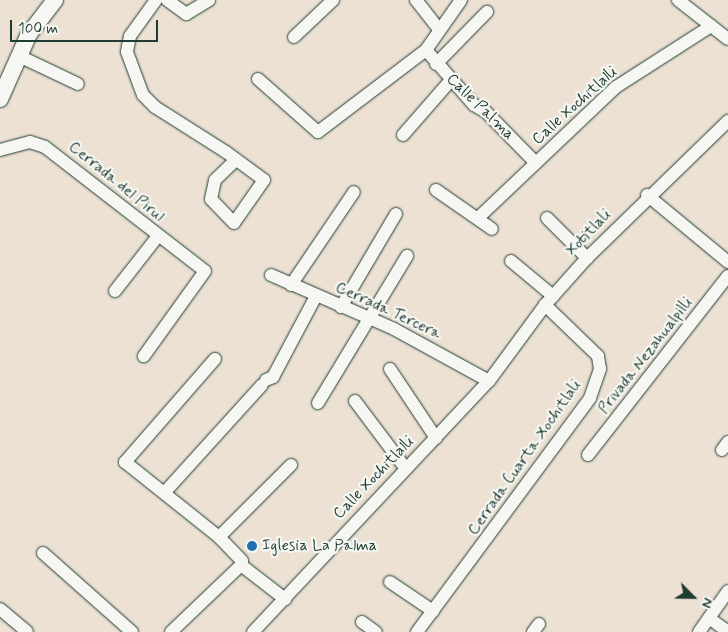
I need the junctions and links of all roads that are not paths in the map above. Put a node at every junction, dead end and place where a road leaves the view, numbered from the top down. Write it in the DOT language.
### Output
graph roads {
  1 [pos="55,0"];
  2 [pos="156,0"];
  3 [pos="167,0"];
  4 [pos="209,0"];
  5 [pos="333,0"];
  6 [pos="416,0"];
  7 [pos="461,0"];
  8 [pos="678,0"];
  9 [pos="487,12"];
  10 [pos="711,26"];
  11 [pos="439,29"];
  12 [pos="294,37"];
  13 [pos="728,40"];
  14 [pos="426,50"];
  15 [pos="19,56"];
  16 [pos="436,64"];
  17 [pos="258,79"];
  18 [pos="451,80"];
  19 [pos="78,84"];
  20 [pos="0,99"];
  21 [pos="728,121"];
  22 [pos="403,135"];
  23 [pos="0,150"];
  24 [pos="236,160"];
  25 [pos="536,164"];
  26 [pos="436,190"];
  27 [pos="354,192"];
  28 [pos="647,195"];
  29 [pos="396,214"];
  30 [pos="478,218"];
  31 [pos="547,218"];
  32 [pos="492,230"];
  33 [pos="158,236"];
  34 [pos="406,256"];
  35 [pos="587,258"];
  36 [pos="511,261"];
  37 [pos="728,262"];
  38 [pos="271,275"];
  39 [pos="728,276"];
  40 [pos="291,285"];
  41 [pos="115,291"];
  42 [pos="316,296"];
  43 [pos="549,300"];
  44 [pos="341,307"];
  45 [pos="369,318"];
  46 [pos="144,356"];
  47 [pos="214,360"];
  48 [pos="390,369"];
  49 [pos="489,381"];
  50 [pos="354,401"];
  51 [pos="318,403"];
  52 [pos="436,438"];
  53 [pos="588,455"];
  54 [pos="291,465"];
  55 [pos="406,469"];
  56 [pos="165,492"];
  57 [pos="219,537"];
  58 [pos="43,553"];
  59 [pos="241,565"];
  60 [pos="390,582"];
  61 [pos="728,591"];
  62 [pos="285,600"];
  63 [pos="0,609"];
  64 [pos="433,611"];
  65 [pos="709,618"];
  66 [pos="362,622"];
  67 [pos="27,632"];
  68 [pos="132,632"];
  69 [pos="171,632"];
  70 [pos="253,632"];
  71 [pos="376,632"];
  72 [pos="417,632"];
  73 [pos="699,632"];
  74 [pos="728,632"];
  1 -- 15 [label="street"];
  2 -- 24 [label="street"];
  3 -- 4 [label="street"];
  5 -- 12 [label="street"];
  6 -- 11 [label="street"];
  7 -- 11 [label="street"];
  8 -- 10 [label="street"];
  9 -- 16 [label="street"];
  10 -- 13 [label="street"];
  10 -- 25 [label="street, Calle Xochitlalli"];
  11 -- 14 [label="street"];
  14 -- 16 [label="street, Calle Palma"];
  14 -- 17 [label="street"];
  15 -- 19 [label="street"];
  15 -- 20 [label="street"];
  16 -- 18 [label="street, Calle Palma"];
  18 -- 22 [label="street"];
  18 -- 25 [label="street, Calle Palma"];
  21 -- 28 [label="street, Xotitlali"];
  23 -- 33 [label="street, Cerrada del Pirul"];
  24 -- 24 [label="street"];
  25 -- 30 [label="street, Calle Xochitlalli"];
  26 -- 30 [label="street"];
  27 -- 40 [label="street"];
  28 -- 35 [label="street, Xotitlali"];
  28 -- 37 [label="street"];
  29 -- 44 [label="street"];
  30 -- 32 [label="street"];
  31 -- 35 [label="street"];
  33 -- 41 [label="street"];
  33 -- 46 [label="street, Cerrada del Pirul"];
  34 -- 45 [label="street"];
  35 -- 43 [label="street, Xotitlali"];
  36 -- 43 [label="street, Cerrada Cuarta Xochitlali"];
  38 -- 40 [label="street, Cerrada Tercera"];
  39 -- 53 [label="street, Privada Nezahualpilli"];
  40 -- 42 [label="street, Cerrada Tercera"];
  42 -- 44 [label="street, Cerrada Tercera"];
  42 -- 56 [label="street"];
  43 -- 49 [label="street, Xotitlali"];
  43 -- 64 [label="street, Cerrada Cuarta Xochitlali"];
  44 -- 45 [label="street, Cerrada Tercera"];
  45 -- 49 [label="street, Cerrada Tercera"];
  45 -- 51 [label="street"];
  47 -- 56 [label="street"];
  48 -- 52 [label="street"];
  49 -- 52 [label="street, Calle Xochitlalli"];
  50 -- 55 [label="street"];
  52 -- 55 [label="street, Calle Xochitlalli"];
  54 -- 57 [label="street"];
  55 -- 62 [label="street, Calle Xochitlalli"];
  56 -- 57 [label="street"];
  57 -- 59 [label="street"];
  58 -- 68 [label="street"];
  59 -- 62 [label="street"];
  59 -- 69 [label="street"];
  60 -- 64 [label="street"];
  61 -- 65 [label="street"];
  62 -- 70 [label="street, Calle Xochitlalli"];
  63 -- 67 [label="street"];
  64 -- 72 [label="street, Cerrada Cuarta Xochitlali"];
  65 -- 73 [label="street"];
  65 -- 74 [label="street"];
  66 -- 71 [label="street"];
}
